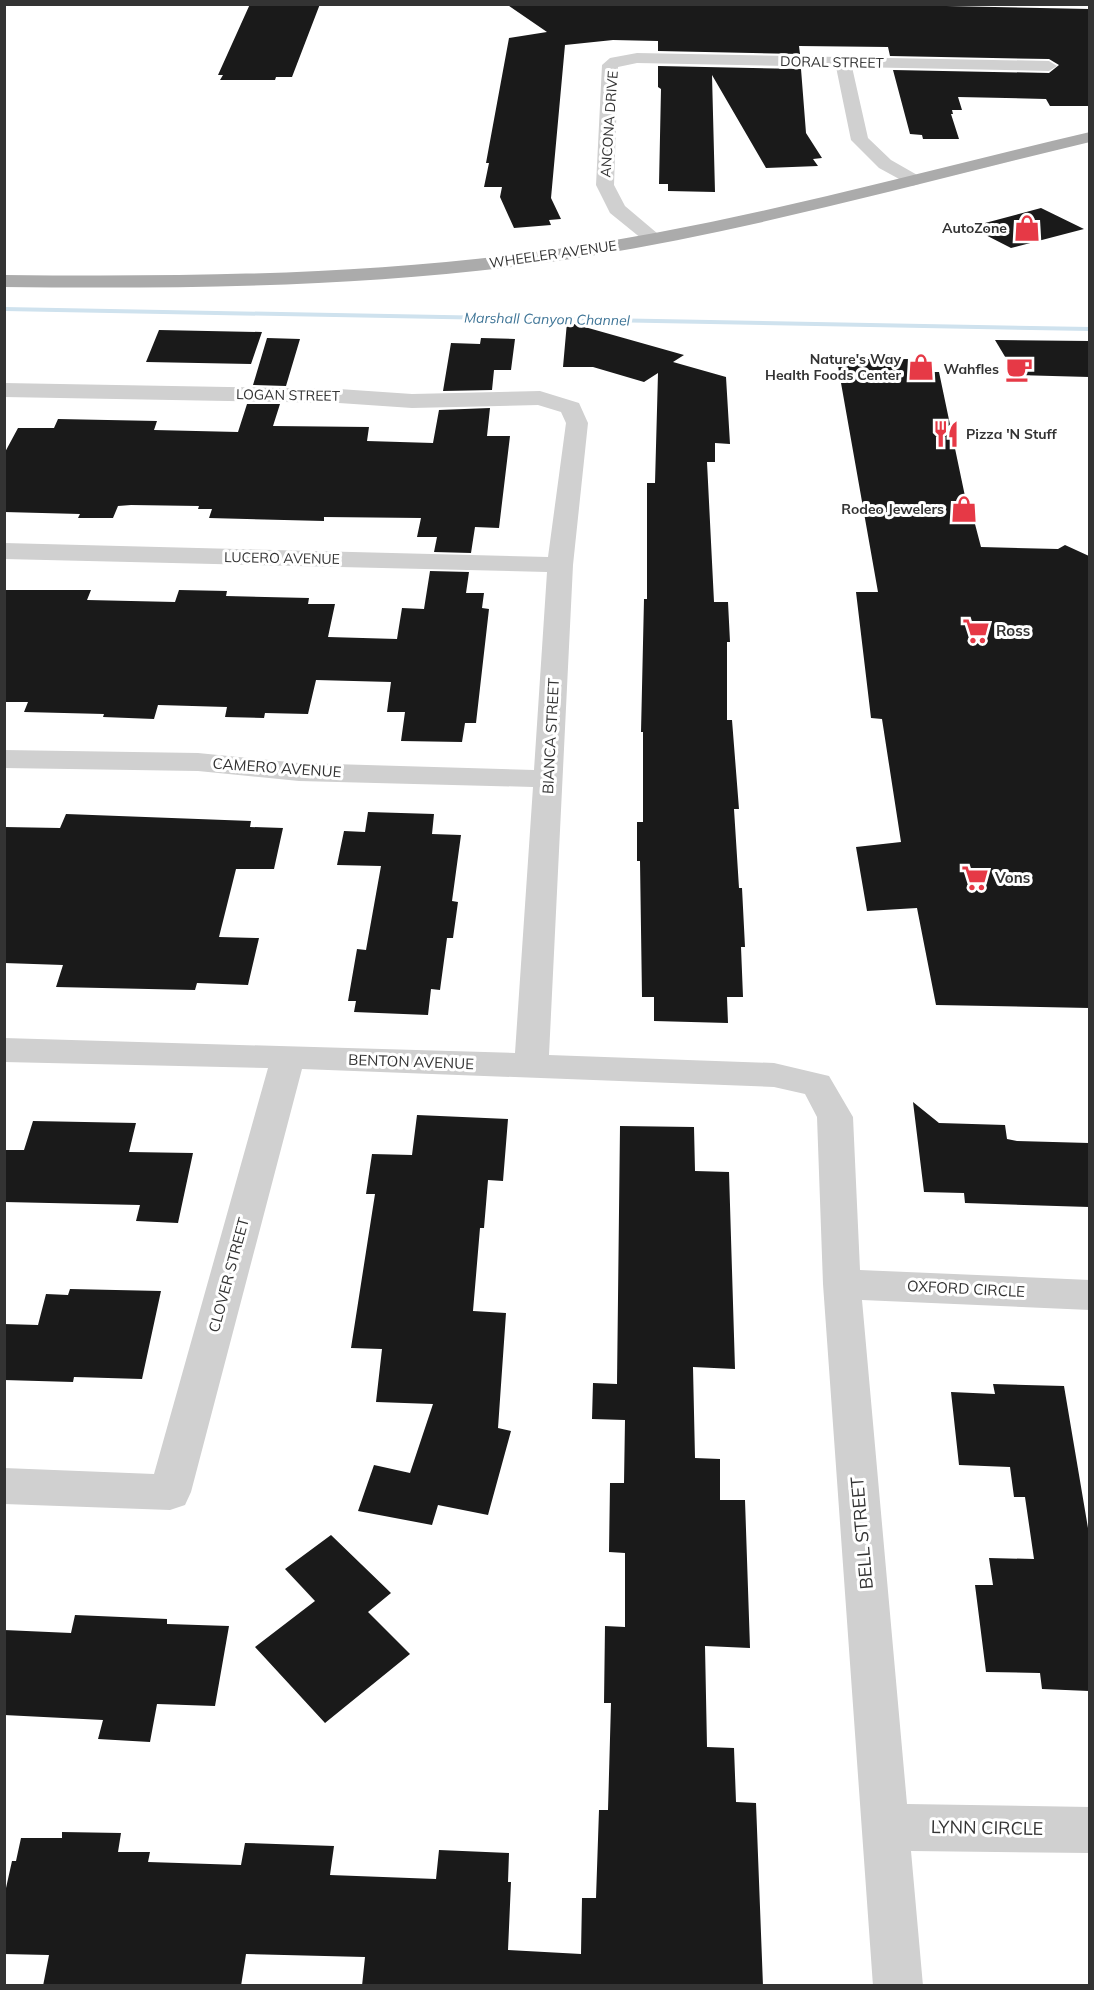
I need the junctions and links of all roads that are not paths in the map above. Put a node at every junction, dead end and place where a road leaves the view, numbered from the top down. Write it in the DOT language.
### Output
graph roads {
  1 [pos="616,61"];
  2 [pos="843,62"];
  3 [pos="1049,66"];
  4 [pos="1089,137"];
  5 [pos="912,180"];
  6 [pos="654,239"];
  7 [pos="4,281"];
  8 [pos="4,390"];
  9 [pos="571,408"];
  10 [pos="4,551"];
  11 [pos="560,565"];
  12 [pos="4,759"];
  13 [pos="549,779"];
  14 [pos="4,1050"];
  15 [pos="288,1058"];
  16 [pos="531,1067"];
  17 [pos="817,1085"];
  18 [pos="842,1284"];
  19 [pos="1089,1295"];
  20 [pos="4,1486"];
  21 [pos="885,1827"];
  22 [pos="1089,1830"];
  23 [pos="898,1986"];
  1 -- 2 [label="street, DORAL STREET"];
  1 -- 6 [label="street, ANCONA DRIVE"];
  2 -- 3 [label="street, DORAL STREET"];
  2 -- 5 [label="street"];
  4 -- 5 [label="main road, WHEELER AVENUE"];
  5 -- 6 [label="main road, WHEELER AVENUE"];
  6 -- 7 [label="main road, WHEELER AVENUE"];
  8 -- 9 [label="street, LOGAN STREET"];
  9 -- 11 [label="street, BIANCA STREET"];
  10 -- 11 [label="street, LUCERO AVENUE"];
  11 -- 13 [label="street, BIANCA STREET"];
  12 -- 13 [label="street, CAMERO AVENUE"];
  13 -- 16 [label="street, BIANCA STREET"];
  14 -- 15 [label="street, BENTON AVENUE"];
  15 -- 16 [label="street, BENTON AVENUE"];
  15 -- 20 [label="street, CLOVER STREET"];
  16 -- 17 [label="street, BENTON AVENUE"];
  17 -- 18 [label="street, BELL STREET"];
  18 -- 19 [label="street, OXFORD CIRCLE"];
  18 -- 21 [label="street, BELL STREET"];
  21 -- 22 [label="street, LYNN CIRCLE"];
  21 -- 23 [label="street, BELL STREET"];
}
